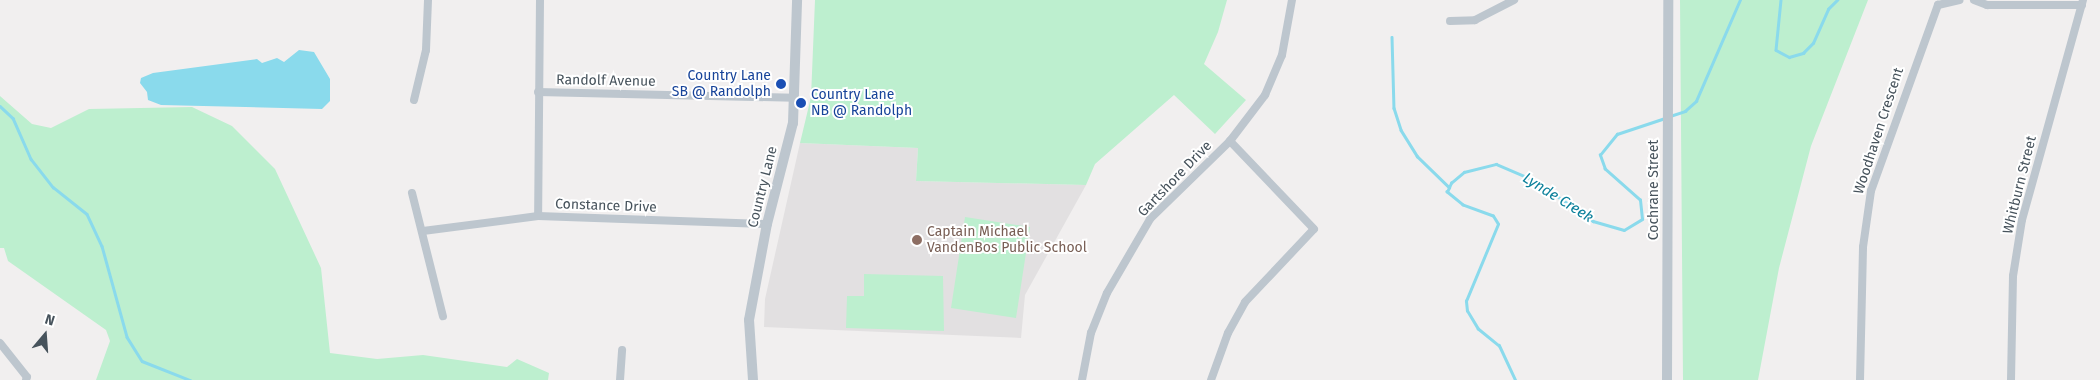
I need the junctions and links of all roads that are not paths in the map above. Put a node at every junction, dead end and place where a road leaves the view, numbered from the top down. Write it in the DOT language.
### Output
graph roads {
  1 [pos="428,0"];
  2 [pos="540,0"];
  3 [pos="797,0"];
  4 [pos="1292,0"];
  5 [pos="1514,0"];
  6 [pos="1668,0"];
  7 [pos="1958,0"];
  8 [pos="1974,0"];
  9 [pos="2082,2"];
  10 [pos="1450,20"];
  11 [pos="538,92"];
  12 [pos="794,98"];
  13 [pos="414,100"];
  14 [pos="1230,140"];
  15 [pos="412,193"];
  16 [pos="538,216"];
  17 [pos="767,224"];
  18 [pos="422,231"];
  19 [pos="443,316"];
  20 [pos="0,343"];
  21 [pos="622,350"];
  22 [pos="26,380"];
  23 [pos="620,380"];
  24 [pos="753,380"];
  25 [pos="1082,380"];
  26 [pos="1211,380"];
  27 [pos="1667,380"];
  28 [pos="1860,380"];
  29 [pos="2011,380"];
  1 -- 13 [label="street"];
  2 -- 11 [label="street, Constance Drive"];
  3 -- 12 [label="street, Country Lane"];
  4 -- 14 [label="street, Gartshore Drive"];
  5 -- 10 [label="street"];
  6 -- 27 [label="street, Cochrane Street"];
  7 -- 28 [label="street, Woodhaven Crescent"];
  8 -- 9 [label="street"];
  9 -- 29 [label="street, Whitburn Street"];
  11 -- 12 [label="street, Randolf Avenue"];
  11 -- 16 [label="street, Constance Drive"];
  12 -- 17 [label="street, Country Lane"];
  14 -- 25 [label="street, Gartshore Drive"];
  14 -- 26 [label="street"];
  15 -- 18 [label="street"];
  16 -- 17 [label="street, Constance Drive"];
  16 -- 18 [label="street"];
  17 -- 24 [label="street, Country Lane"];
  18 -- 19 [label="street"];
  20 -- 22 [label="street"];
  21 -- 23 [label="street"];
}
